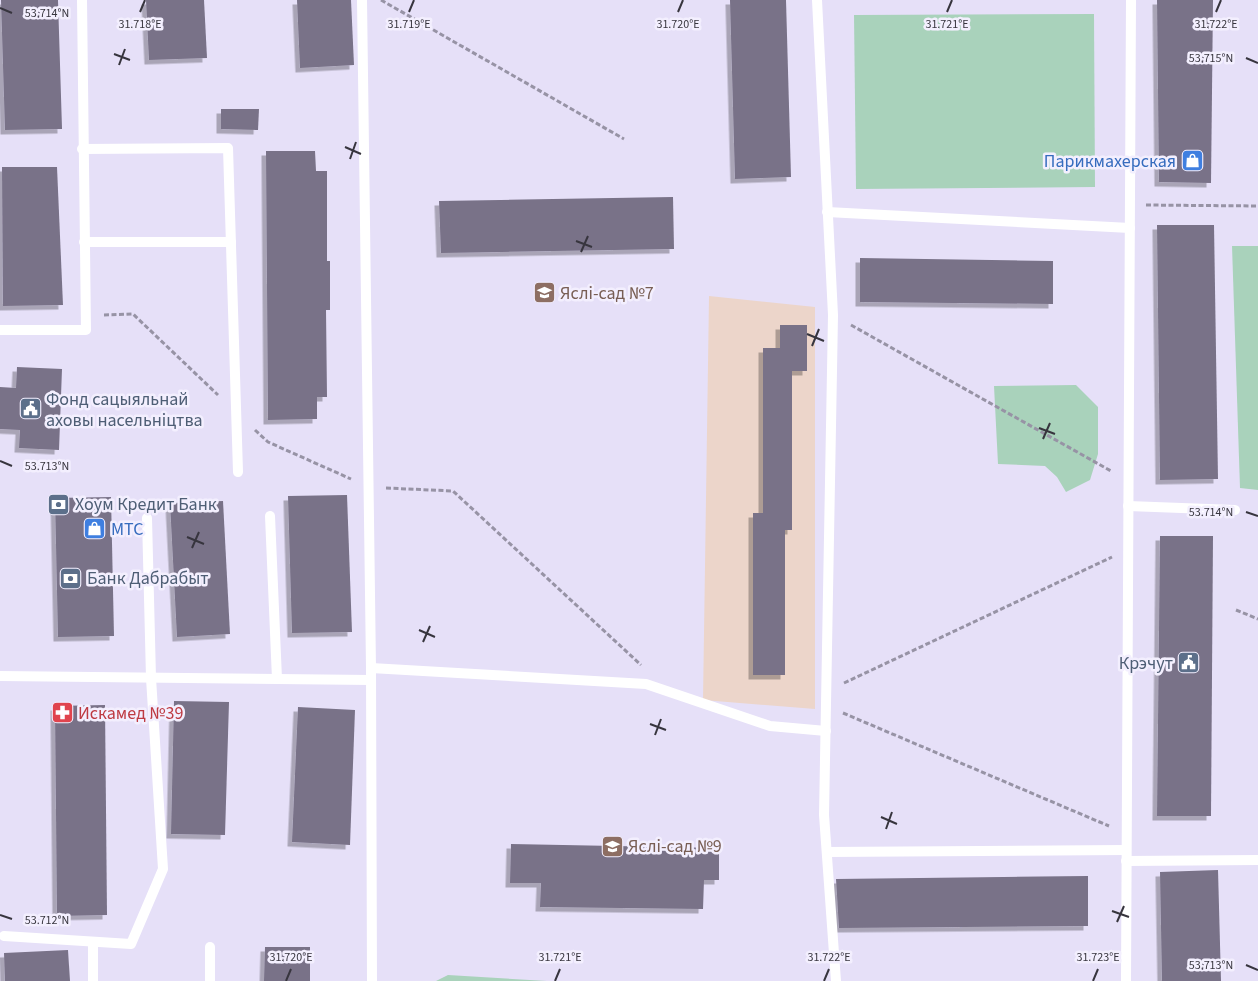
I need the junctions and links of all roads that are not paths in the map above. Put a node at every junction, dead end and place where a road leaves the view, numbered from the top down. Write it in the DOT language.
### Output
graph roads {
  1 [pos="82,0"];
  2 [pos="362,0"];
  3 [pos="817,0"];
  4 [pos="1131,0"];
  5 [pos="82,149"];
  6 [pos="827,212"];
  7 [pos="1130,228"];
  8 [pos="84,242"];
  9 [pos="231,242"];
  10 [pos="0,330"];
  11 [pos="238,472"];
  12 [pos="1128,506"];
  13 [pos="1235,510"];
  14 [pos="270,516"];
  15 [pos="147,518"];
  16 [pos="371,668"];
  17 [pos="0,676"];
  18 [pos="151,678"];
  19 [pos="277,679"];
  20 [pos="371,680"];
  21 [pos="826,730"];
  22 [pos="1126,850"];
  23 [pos="827,852"];
  24 [pos="1258,860"];
  25 [pos="1126,861"];
  26 [pos="4,936"];
  27 [pos="93,942"];
  28 [pos="210,947"];
  29 [pos="93,981"];
  30 [pos="210,981"];
  31 [pos="372,981"];
  32 [pos="836,981"];
  33 [pos="1126,981"];
  1 -- 5 [label="lane"];
  2 -- 16 [label="lane"];
  3 -- 6 [label="lane"];
  4 -- 7 [label="lane"];
  5 -- 8 [label="lane"];
  5 -- 9 [label="lane"];
  6 -- 7 [label="lane"];
  6 -- 21 [label="lane"];
  7 -- 12 [label="lane"];
  8 -- 9 [label="lane"];
  8 -- 10 [label="lane"];
  9 -- 11 [label="lane"];
  12 -- 13 [label="lane"];
  12 -- 22 [label="lane"];
  14 -- 19 [label="lane"];
  15 -- 18 [label="lane"];
  16 -- 20 [label="lane"];
  16 -- 21 [label="lane"];
  17 -- 18 [label="lane"];
  18 -- 19 [label="lane"];
  18 -- 27 [label="lane"];
  19 -- 20 [label="lane"];
  20 -- 31 [label="lane"];
  21 -- 23 [label="lane"];
  22 -- 23 [label="lane"];
  22 -- 25 [label="lane"];
  23 -- 32 [label="lane"];
  24 -- 25 [label="lane"];
  25 -- 33 [label="lane"];
  26 -- 27 [label="lane"];
  27 -- 29 [label="lane"];
  28 -- 30 [label="lane"];
}
